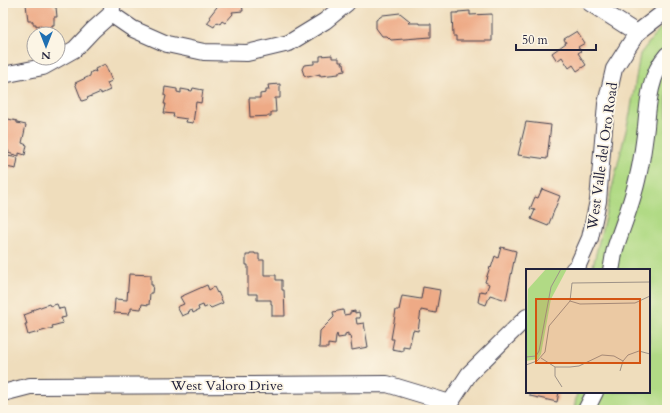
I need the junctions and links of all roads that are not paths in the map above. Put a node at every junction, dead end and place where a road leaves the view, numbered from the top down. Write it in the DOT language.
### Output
graph roads {
  1 [pos="347,3"];
  2 [pos="590,3"];
  3 [pos="112,9"];
  4 [pos="667,11"];
  5 [pos="637,32"];
  6 [pos="667,55"];
  7 [pos="3,75"];
  8 [pos="574,269"];
  9 [pos="611,269"];
  10 [pos="526,318"];
  11 [pos="3,393"];
  12 [pos="594,393"];
  13 [pos="450,406"];
  14 [pos="586,410"];
  1 -- 3 [label="street"];
  2 -- 5 [label="street"];
  3 -- 7 [label="street"];
  4 -- 5 [label="street, West Valle del Oro Road"];
  5 -- 8 [label="street, West Valle del Oro Road"];
  6 -- 9 [label="street"];
  10 -- 13 [label="street"];
  11 -- 13 [label="street, West Valoro Drive"];
  12 -- 14 [label="street"];
}
